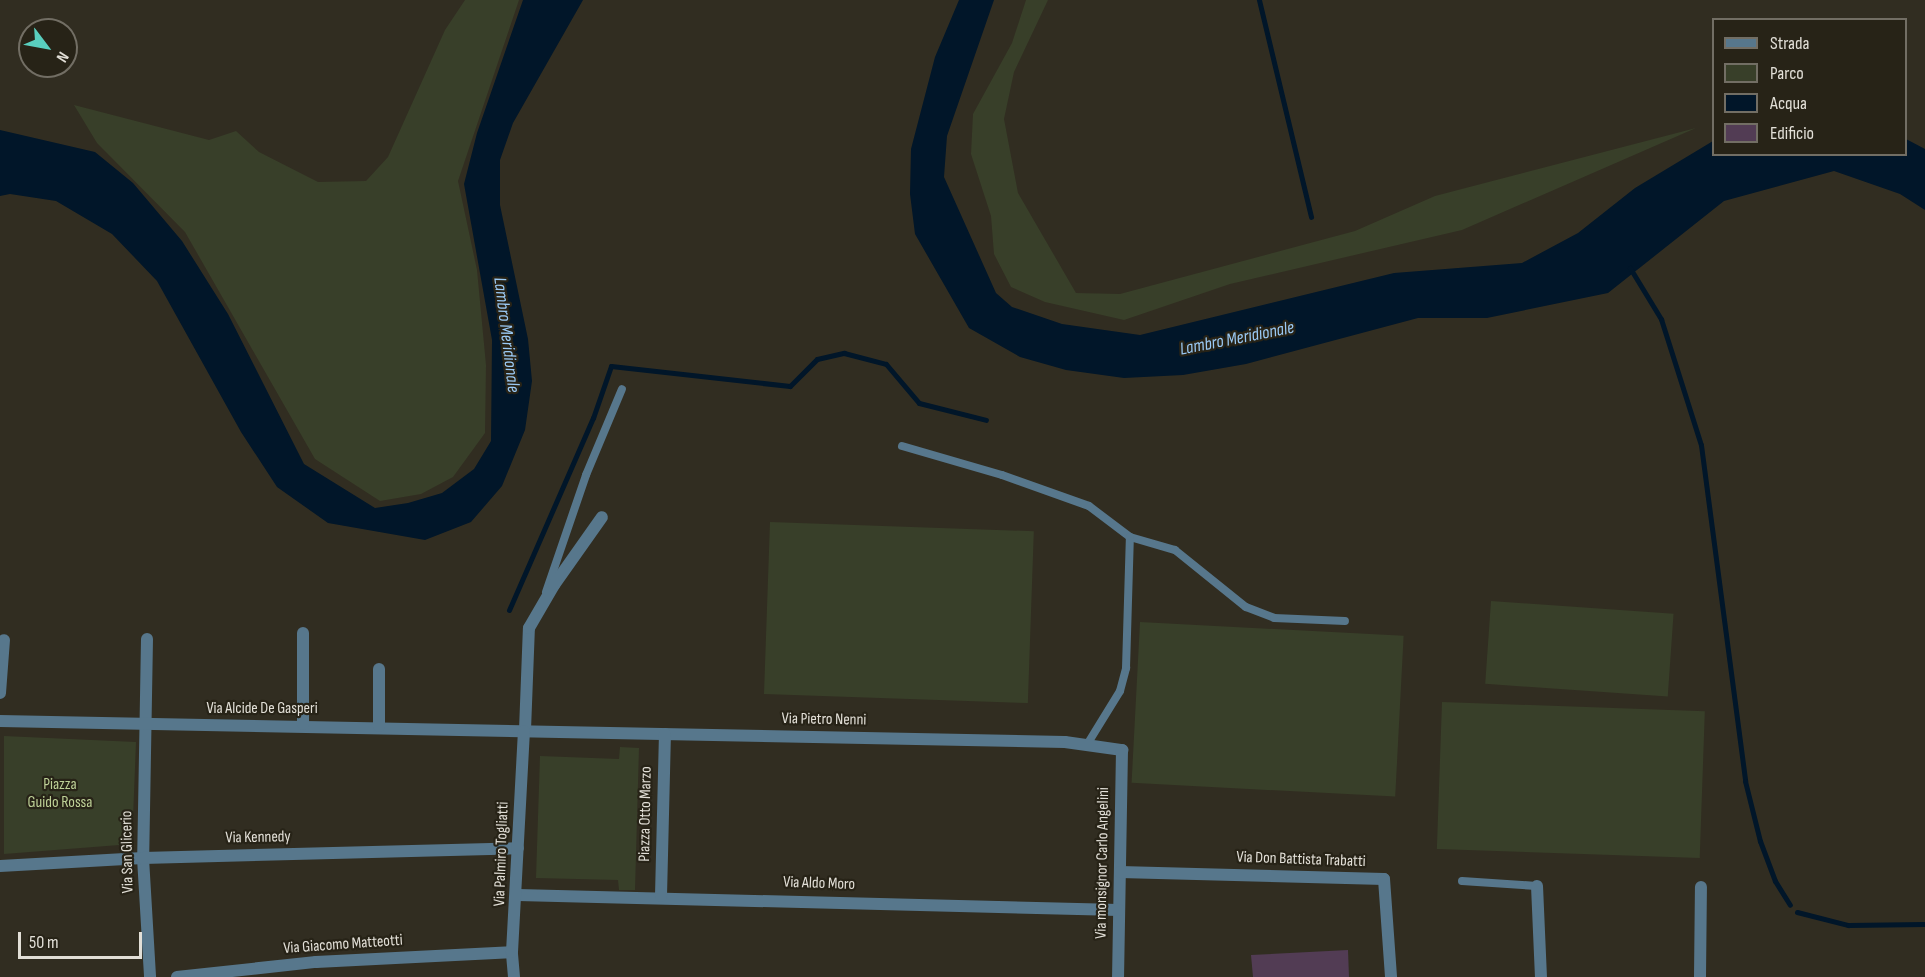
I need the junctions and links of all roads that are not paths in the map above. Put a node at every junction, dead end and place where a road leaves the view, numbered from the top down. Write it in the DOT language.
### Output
graph roads {
  1 [pos="622,389"];
  2 [pos="902,446"];
  3 [pos="602,518"];
  4 [pos="1130,537"];
  5 [pos="543,605"];
  6 [pos="1345,621"];
  7 [pos="303,633"];
  8 [pos="147,639"];
  9 [pos="4,640"];
  10 [pos="379,669"];
  11 [pos="0,693"];
  12 [pos="0,721"];
  13 [pos="303,724"];
  14 [pos="145,726"];
  15 [pos="379,726"];
  16 [pos="525,731"];
  17 [pos="665,734"];
  18 [pos="1088,743"];
  19 [pos="1122,750"];
  20 [pos="518,848"];
  21 [pos="143,858"];
  22 [pos="0,866"];
  23 [pos="1120,872"];
  24 [pos="1462,881"];
  25 [pos="1537,886"];
  26 [pos="1701,887"];
  27 [pos="518,895"];
  28 [pos="661,896"];
  29 [pos="1119,910"];
  30 [pos="512,952"];
  31 [pos="150,977"];
  32 [pos="177,977"];
  33 [pos="514,977"];
  34 [pos="1118,977"];
  35 [pos="1391,977"];
  36 [pos="1541,977"];
  37 [pos="1700,977"];
  1 -- 5 [label="lane"];
  2 -- 4 [label="lane"];
  3 -- 5 [label="street, Via Palmiro Togliatti"];
  4 -- 6 [label="lane"];
  4 -- 18 [label="lane"];
  5 -- 16 [label="street, Via Palmiro Togliatti"];
  7 -- 13 [label="street"];
  8 -- 14 [label="street, Via San Glicerio"];
  9 -- 11 [label="street"];
  10 -- 15 [label="street"];
  12 -- 14 [label="street, Via Alcide De Gasperi"];
  13 -- 14 [label="street, Via Alcide De Gasperi"];
  13 -- 15 [label="street, Via Alcide De Gasperi"];
  14 -- 21 [label="street, Via San Glicerio"];
  15 -- 16 [label="street, Via Alcide De Gasperi"];
  16 -- 17 [label="street, Via Pietro Nenni"];
  16 -- 20 [label="street, Via Palmiro Togliatti"];
  17 -- 18 [label="street, Via Pietro Nenni"];
  17 -- 28 [label="street, Piazza Otto Marzo"];
  18 -- 19 [label="street, Via Pietro Nenni"];
  19 -- 23 [label="street, Via monsignor Carlo Angelini"];
  20 -- 21 [label="street, Via Kennedy"];
  20 -- 27 [label="street, Via Palmiro Togliatti"];
  21 -- 22 [label="street, Via Kennedy"];
  21 -- 31 [label="street, Via San Glicerio"];
  23 -- 29 [label="street, Via monsignor Carlo Angelini"];
  23 -- 35 [label="street, Via Don Battista Trabatti"];
  24 -- 25 [label="lane"];
  25 -- 36 [label="street"];
  26 -- 37 [label="street"];
  27 -- 28 [label="street, Via Aldo Moro"];
  27 -- 30 [label="street, Via Palmiro Togliatti"];
  28 -- 29 [label="street, Via Aldo Moro"];
  29 -- 34 [label="street, Via monsignor Carlo Angelini"];
  30 -- 32 [label="street, Via Giacomo Matteotti"];
  30 -- 33 [label="street, Via Palmiro Togliatti"];
}
